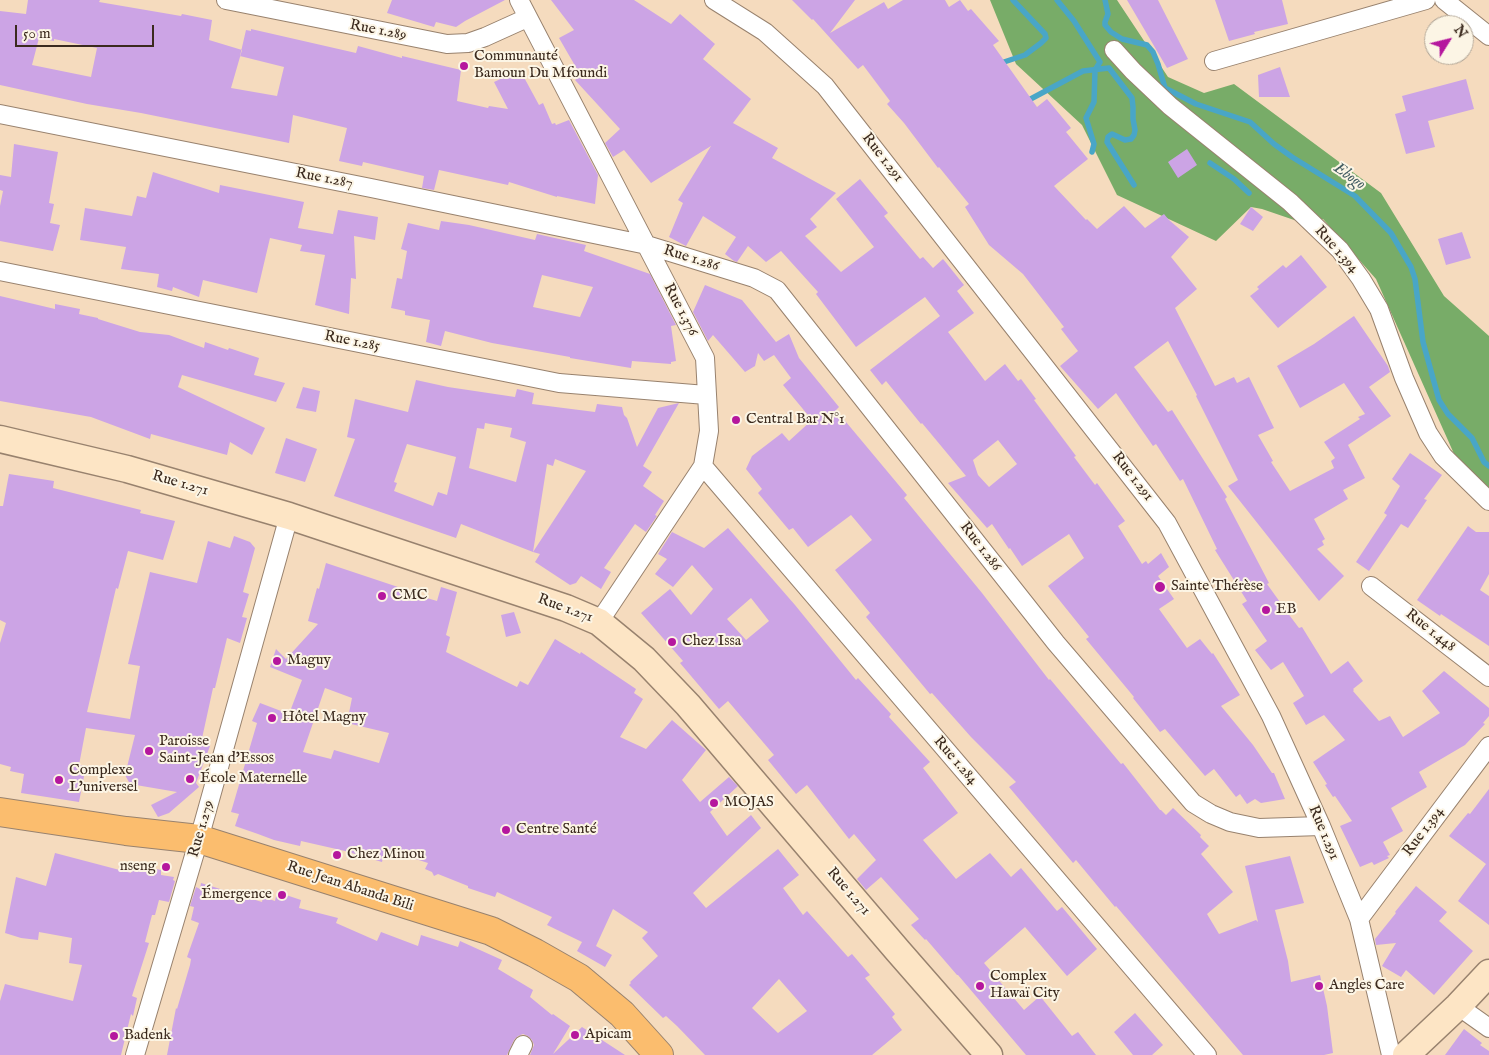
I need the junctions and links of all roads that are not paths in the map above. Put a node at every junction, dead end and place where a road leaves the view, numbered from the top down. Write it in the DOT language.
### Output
graph roads {
  1 [pos="226,0"];
  2 [pos="519,0"];
  3 [pos="714,0"];
  4 [pos="1426,0"];
  5 [pos="1451,2"];
  6 [pos="527,18"];
  7 [pos="1489,36"];
  8 [pos="1114,50"];
  9 [pos="1214,60"];
  10 [pos="0,114"];
  11 [pos="646,246"];
  12 [pos="0,271"];
  13 [pos="706,395"];
  14 [pos="0,439"];
  15 [pos="703,466"];
  16 [pos="1489,501"];
  17 [pos="289,516"];
  18 [pos="1371,586"];
  19 [pos="599,622"];
  20 [pos="1489,677"];
  21 [pos="1489,746"];
  22 [pos="0,812"];
  23 [pos="1321,826"];
  24 [pos="199,839"];
  25 [pos="1358,919"];
  26 [pos="1489,973"];
  27 [pos="1458,1006"];
  28 [pos="1489,1028"];
  29 [pos="136,1055"];
  30 [pos="659,1055"];
  31 [pos="989,1055"];
  32 [pos="1207,1055"];
  33 [pos="1391,1055"];
  34 [pos="1406,1055"];
  1 -- 6 [label="street, Rue 1.289"];
  2 -- 6 [label="street, Rue 1.376"];
  3 -- 23 [label="street, Rue 1.291"];
  4 -- 9 [label="street"];
  5 -- 7 [label="street"];
  6 -- 11 [label="street, Rue 1.376"];
  8 -- 16 [label="street, Rue 1.394"];
  10 -- 11 [label="street, Rue 1.287"];
  11 -- 13 [label="street, Rue 1.376"];
  11 -- 23 [label="street, Rue 1.286"];
  12 -- 13 [label="street, Rue 1.285"];
  13 -- 15 [label="street, Rue 1.376"];
  14 -- 17 [label="street, Rue 1.271"];
  15 -- 19 [label="street, Rue 1.376"];
  15 -- 32 [label="street, Rue 1.284"];
  17 -- 19 [label="street, Rue 1.271"];
  17 -- 24 [label="street, Rue 1.279"];
  18 -- 20 [label="street, Rue 1.448"];
  19 -- 31 [label="street, Rue 1.271"];
  21 -- 25 [label="street, Rue 1.394"];
  22 -- 24 [label="main road, Rue Jean Abanda Bili"];
  23 -- 25 [label="street, Rue 1.291"];
  24 -- 29 [label="street, Rue 1.279"];
  24 -- 30 [label="main road, Rue Jean Abanda Bili"];
  25 -- 33 [label="street, Rue 1.291"];
  26 -- 27 [label="street"];
  27 -- 28 [label="street"];
  27 -- 34 [label="street"];
}
